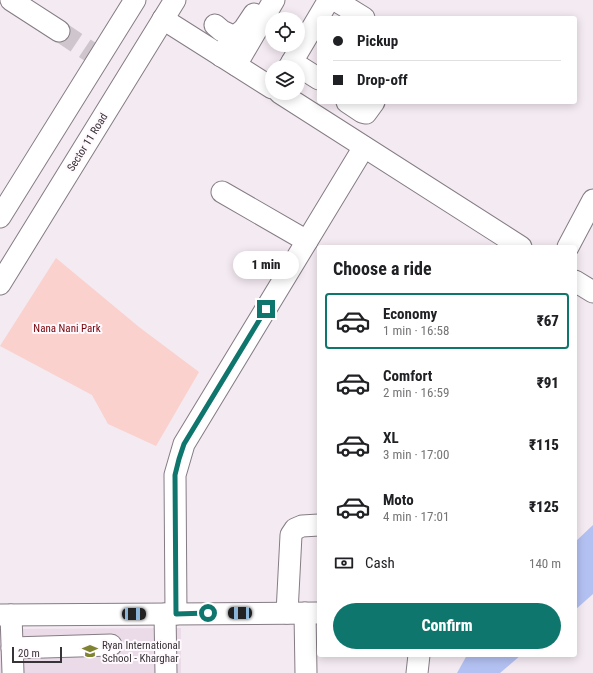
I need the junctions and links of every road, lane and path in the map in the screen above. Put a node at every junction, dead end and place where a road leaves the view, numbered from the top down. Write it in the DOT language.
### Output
graph roads {
  1 [pos="11,0"];
  2 [pos="135,0"];
  3 [pos="175,0"];
  4 [pos="263,0"];
  5 [pos="274,0"];
  6 [pos="322,0"];
  7 [pos="329,0"];
  8 [pos="335,0"];
  9 [pos="319,16"];
  10 [pos="361,16"];
  11 [pos="317,18"];
  12 [pos="163,19"];
  13 [pos="215,25"];
  14 [pos="305,28"];
  15 [pos="59,31"];
  16 [pos="235,37"];
  17 [pos="229,60"];
  18 [pos="290,60"];
  19 [pos="305,70"];
  20 [pos="317,78"];
  21 [pos="265,82"];
  22 [pos="292,100"];
  23 [pos="333,104"];
  24 [pos="350,104"];
  25 [pos="373,104"];
  26 [pos="323,121"];
  27 [pos="364,147"];
  28 [pos="222,192"];
  29 [pos="593,200"];
  30 [pos="1,215"];
  31 [pos="307,241"];
  32 [pos="518,245"];
  33 [pos="569,245"];
  34 [pos="577,282"];
  35 [pos="0,284"];
  36 [pos="593,292"];
  37 [pos="317,525"];
  38 [pos="304,613"];
  39 [pos="171,614"];
  40 [pos="6,615"];
  41 [pos="112,645"];
  42 [pos="12,648"];
  43 [pos="419,657"];
  44 [pos="13,673"];
  45 [pos="166,673"];
  46 [pos="306,673"];
  47 [pos="417,673"];
  1 -- 15 [label="street"];
  2 -- 30 [label="street"];
  3 -- 12 [label="street, Sector 11 Road"];
  4 -- 16 [label="street"];
  5 -- 17 [label="street"];
  6 -- 14 [label="street"];
  7 -- 9 [label="street"];
  8 -- 10 [label="street"];
  11 -- 18 [label="street"];
  12 -- 17 [label="street"];
  12 -- 35 [label="street, Sector 11 Road"];
  13 -- 16 [label="street"];
  16 -- 17 [label="street"];
  17 -- 21 [label="street"];
  19 -- 20 [label="street"];
  22 -- 26 [label="street"];
  23 -- 26 [label="street"];
  24 -- 25 [label="street"];
  26 -- 27 [label="street"];
  27 -- 31 [label="street"];
  27 -- 32 [label="street"];
  28 -- 31 [label="street"];
  29 -- 33 [label="street"];
  31 -- 39 [label="street"];
  34 -- 36 [label="street"];
  37 -- 38 [label="street"];
  38 -- 39 [label="street"];
  38 -- 46 [label="street"];
  39 -- 40 [label="street"];
  39 -- 45 [label="street"];
  40 -- 42 [label="street"];
  41 -- 42 [label="street"];
  42 -- 44 [label="street"];
  43 -- 47 [label="street"];
}
